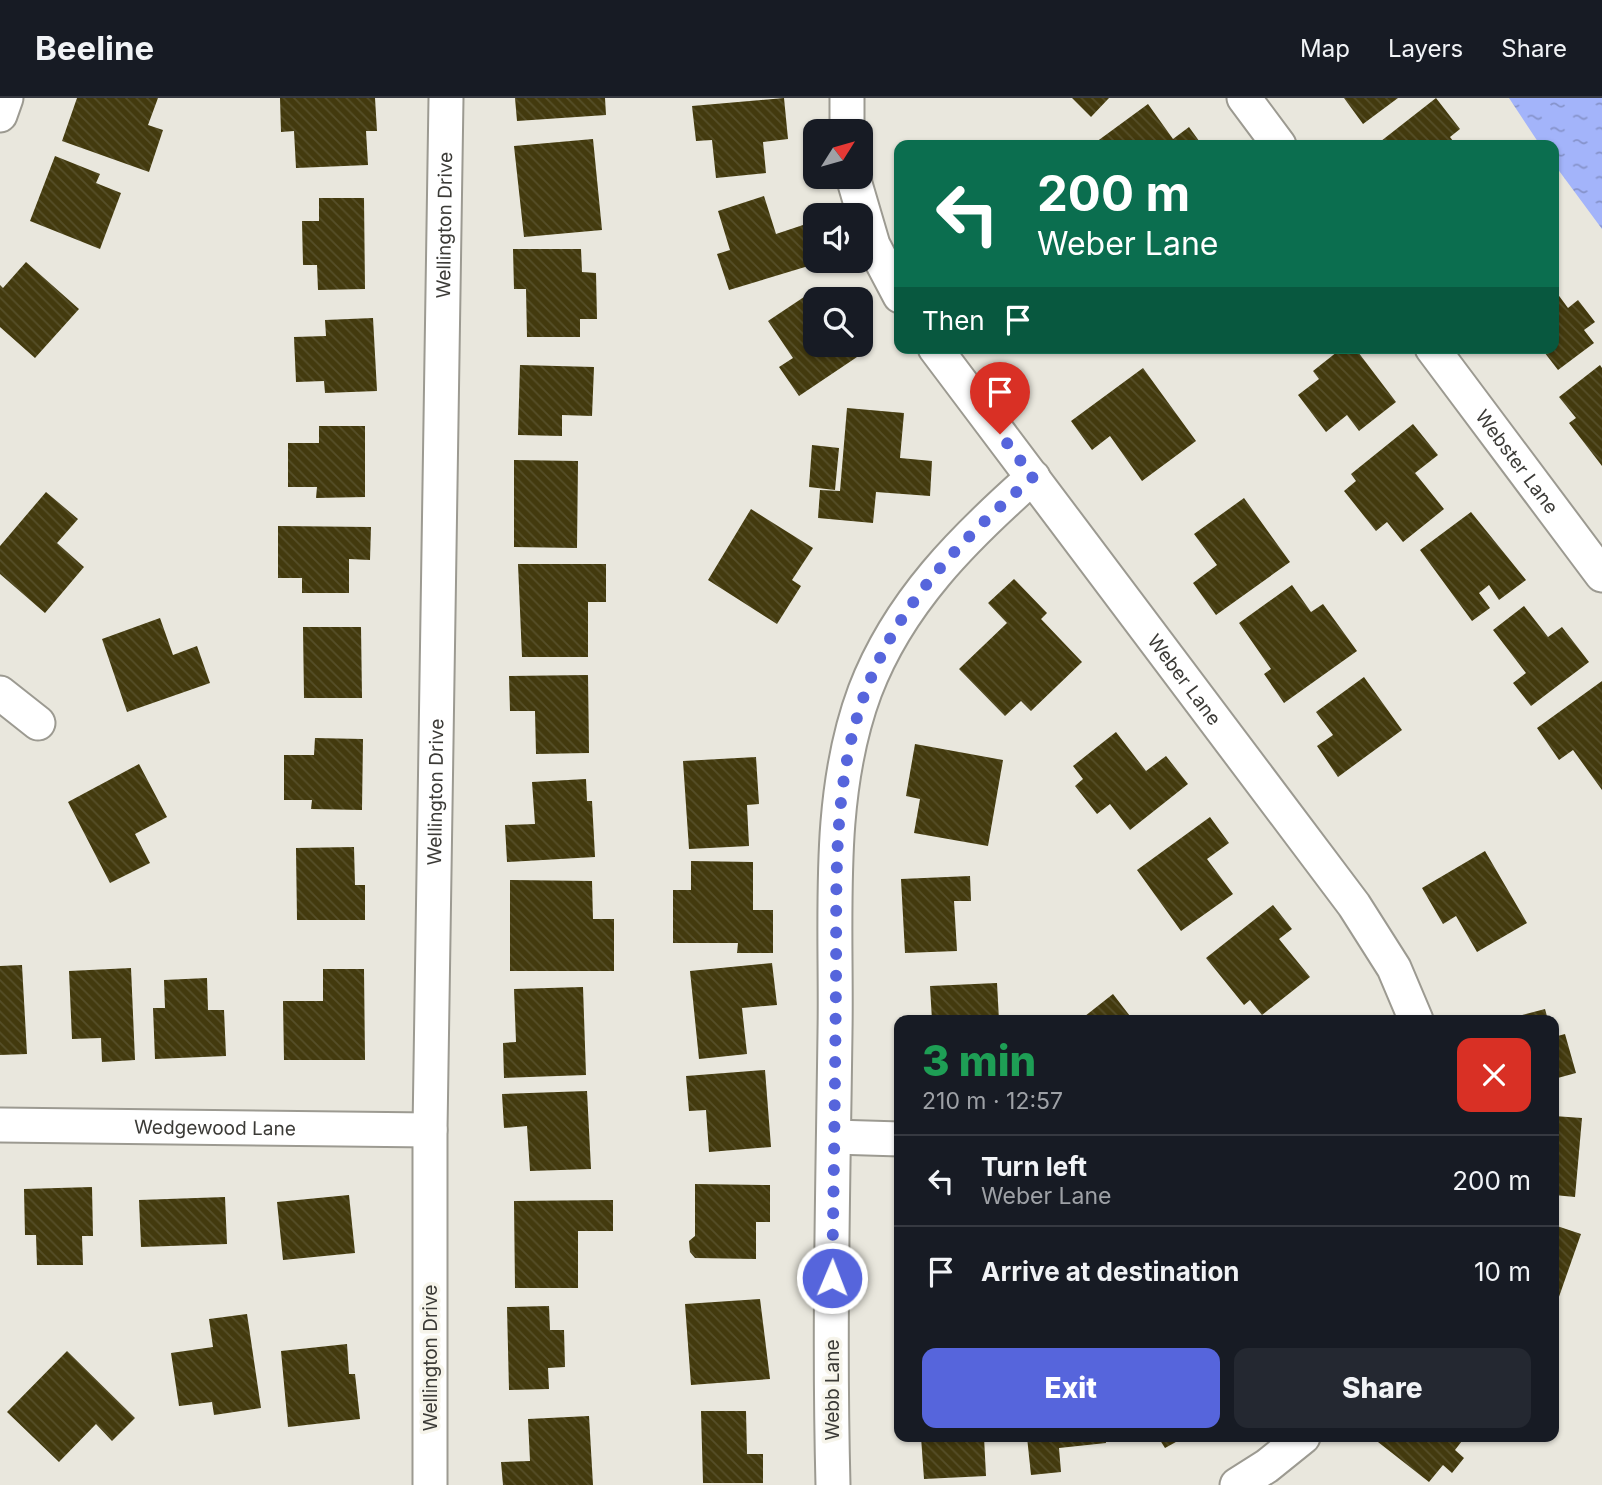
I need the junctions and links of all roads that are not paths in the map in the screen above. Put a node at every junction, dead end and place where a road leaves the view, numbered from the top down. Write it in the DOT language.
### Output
graph roads {
  1 [pos="6,98"];
  2 [pos="446,98"];
  3 [pos="848,98"];
  4 [pos="1244,98"];
  5 [pos="0,115"];
  6 [pos="847,119"];
  7 [pos="1275,140"];
  8 [pos="856,189"];
  9 [pos="894,285"];
  10 [pos="940,354"];
  11 [pos="1436,354"];
  12 [pos="1033,477"];
  13 [pos="1602,575"];
  14 [pos="0,693"];
  15 [pos="38,723"];
  16 [pos="1414,1015"];
  17 [pos="0,1125"];
  18 [pos="430,1130"];
  19 [pos="834,1137"];
  20 [pos="894,1139"];
  21 [pos="1297,1442"];
  22 [pos="430,1485"];
  23 [pos="833,1485"];
  24 [pos="1237,1485"];
  1 -- 5 [label="street"];
  2 -- 18 [label="street, Wellington Drive"];
  3 -- 6 [label="street"];
  4 -- 7 [label="street"];
  8 -- 9 [label="street"];
  10 -- 12 [label="street, Weber Lane"];
  11 -- 13 [label="street, Webster Lane"];
  12 -- 16 [label="street, Weber Lane"];
  12 -- 19 [label="street, Webb Lane"];
  14 -- 15 [label="street"];
  17 -- 18 [label="street, Wedgewood Lane"];
  18 -- 22 [label="street, Wellington Drive"];
  19 -- 20 [label="street"];
  19 -- 23 [label="street, Webb Lane"];
  21 -- 24 [label="street"];
}
